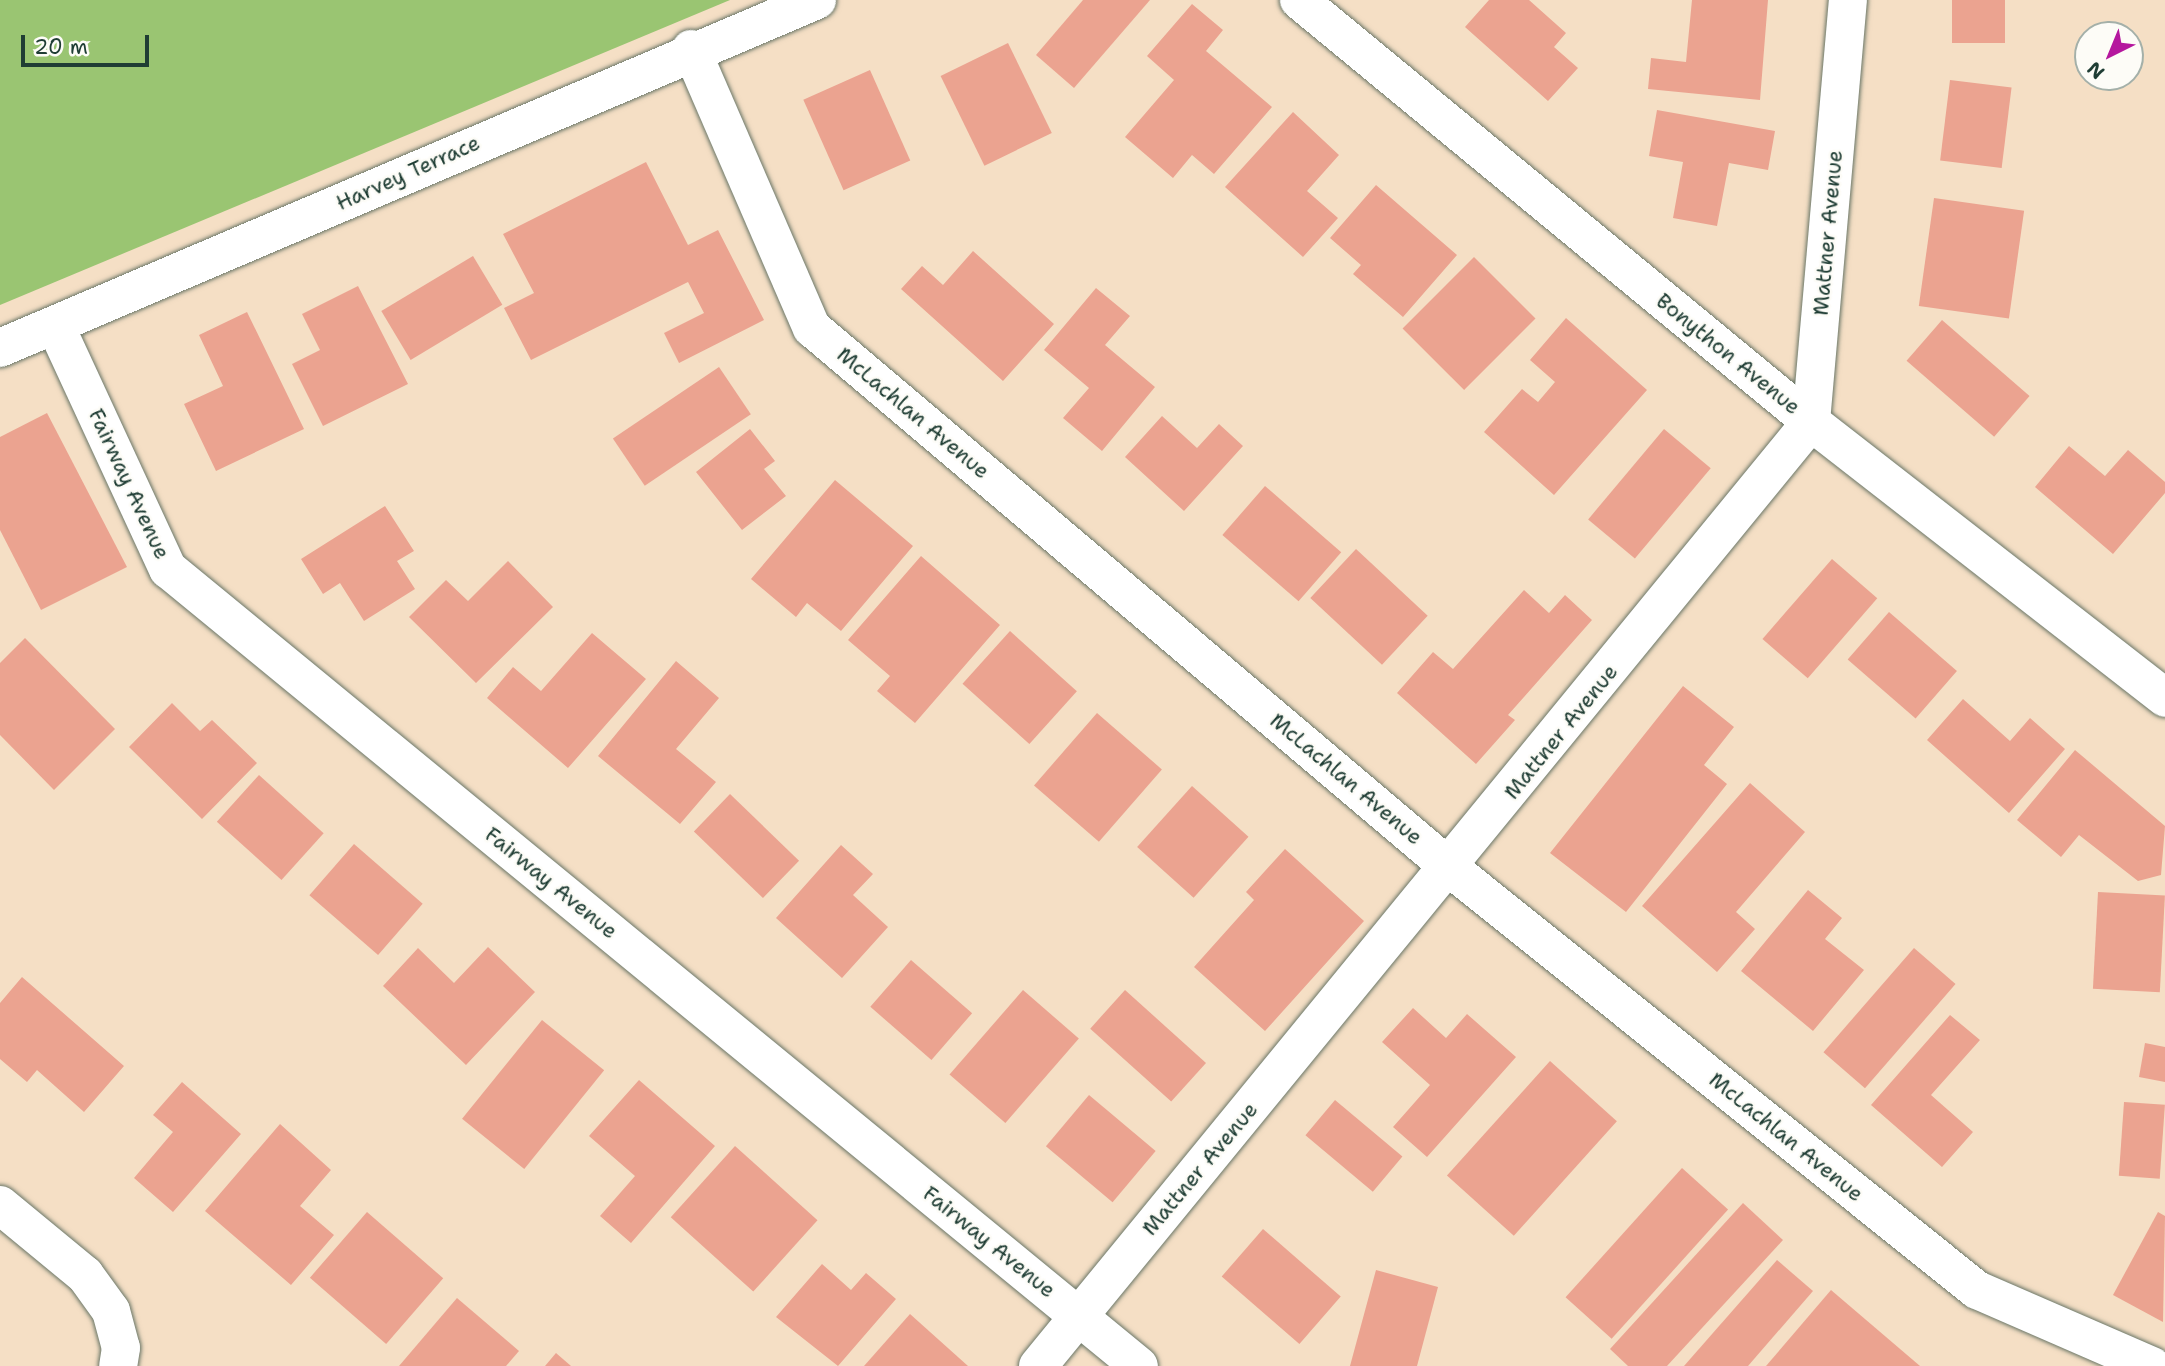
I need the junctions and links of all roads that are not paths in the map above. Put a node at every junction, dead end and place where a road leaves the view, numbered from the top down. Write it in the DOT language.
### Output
graph roads {
  1 [pos="817,0"];
  2 [pos="1848,0"];
  3 [pos="1316,7"];
  4 [pos="691,50"];
  5 [pos="56,327"];
  6 [pos="0,348"];
  7 [pos="1811,422"];
  8 [pos="2165,698"];
  9 [pos="1450,868"];
  10 [pos="0,1205"];
  11 [pos="1079,1316"];
  12 [pos="118,1366"];
  13 [pos="1038,1366"];
  14 [pos="1139,1366"];
  15 [pos="2152,1366"];
  1 -- 4 [label="street, Harvey Terrace"];
  2 -- 7 [label="street, Mattner Avenue"];
  3 -- 7 [label="street, Bonython Avenue"];
  4 -- 5 [label="street, Harvey Terrace"];
  4 -- 9 [label="street, McLachlan Avenue"];
  5 -- 6 [label="street, Harvey Terrace"];
  5 -- 11 [label="street, Fairway Avenue"];
  7 -- 8 [label="street, Bonython Avenue"];
  7 -- 9 [label="street, Mattner Avenue"];
  9 -- 11 [label="street, Mattner Avenue"];
  9 -- 15 [label="street, McLachlan Avenue"];
  10 -- 12 [label="street"];
  11 -- 13 [label="street, Mattner Avenue"];
  11 -- 14 [label="street, Fairway Avenue"];
}
